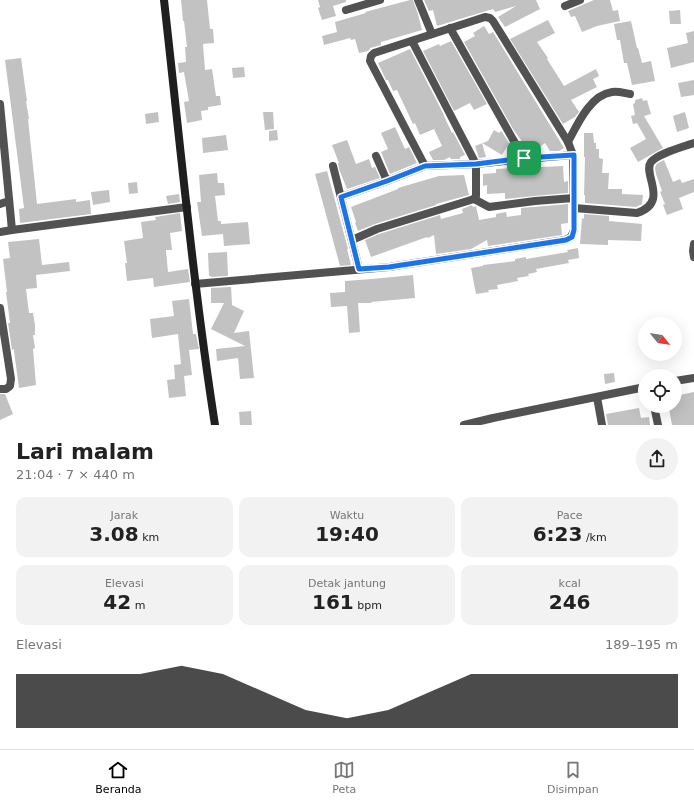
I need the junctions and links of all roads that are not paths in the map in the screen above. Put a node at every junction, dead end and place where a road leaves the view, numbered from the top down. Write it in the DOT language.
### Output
graph roads {
  1 [pos="164,0"];
  2 [pos="380,0"];
  3 [pos="418,0"];
  4 [pos="580,0"];
  5 [pos="565,6"];
  6 [pos="346,10"];
  7 [pos="450,28"];
  8 [pos="432,34"];
  9 [pos="412,41"];
  10 [pos="630,94"];
  11 [pos="0,104"];
  12 [pos="568,142"];
  13 [pos="694,143"];
  14 [pos="2,145"];
  15 [pos="574,155"];
  16 [pos="376,156"];
  17 [pos="524,158"];
  18 [pos="476,164"];
  19 [pos="333,166"];
  20 [pos="425,166"];
  21 [pos="387,181"];
  22 [pos="341,197"];
  23 [pos="574,198"];
  24 [pos="474,199"];
  25 [pos="10,201"];
  26 [pos="0,204"];
  27 [pos="187,207"];
  28 [pos="574,208"];
  29 [pos="12,230"];
  30 [pos="0,232"];
  31 [pos="352,240"];
  32 [pos="694,244"];
  33 [pos="694,257"];
  34 [pos="359,269"];
  35 [pos="195,284"];
  36 [pos="0,308"];
  37 [pos="694,378"];
  38 [pos="682,380"];
  39 [pos="638,388"];
  40 [pos="0,389"];
  41 [pos="597,397"];
  42 [pos="655,413"];
  43 [pos="215,425"];
  44 [pos="464,425"];
  45 [pos="602,425"];
  46 [pos="658,425"];
  1 -- 27 [label="street"];
  2 -- 6 [label="street"];
  3 -- 8 [label="street"];
  4 -- 5 [label="street"];
  7 -- 8 [label="street"];
  7 -- 12 [label="street"];
  7 -- 17 [label="street"];
  8 -- 9 [label="street"];
  9 -- 18 [label="street"];
  9 -- 20 [label="street"];
  10 -- 12 [label="street"];
  11 -- 14 [label="street"];
  12 -- 15 [label="street"];
  13 -- 28 [label="street"];
  14 -- 25 [label="street"];
  15 -- 17 [label="street"];
  15 -- 23 [label="street"];
  16 -- 21 [label="street"];
  17 -- 18 [label="street"];
  18 -- 20 [label="street"];
  18 -- 24 [label="street"];
  19 -- 22 [label="street"];
  20 -- 21 [label="street"];
  21 -- 22 [label="street"];
  22 -- 31 [label="street"];
  23 -- 24 [label="street"];
  23 -- 28 [label="street"];
  24 -- 31 [label="street"];
  25 -- 26 [label="street"];
  25 -- 29 [label="street"];
  27 -- 29 [label="street"];
  27 -- 35 [label="street"];
  28 -- 34 [label="street"];
  29 -- 30 [label="street"];
  31 -- 34 [label="street"];
  32 -- 33 [label="street"];
  34 -- 35 [label="street"];
  35 -- 43 [label="street"];
  36 -- 40 [label="street"];
  37 -- 38 [label="street"];
  39 -- 41 [label="street"];
  41 -- 44 [label="street"];
  41 -- 45 [label="street"];
  42 -- 46 [label="street"];
}
